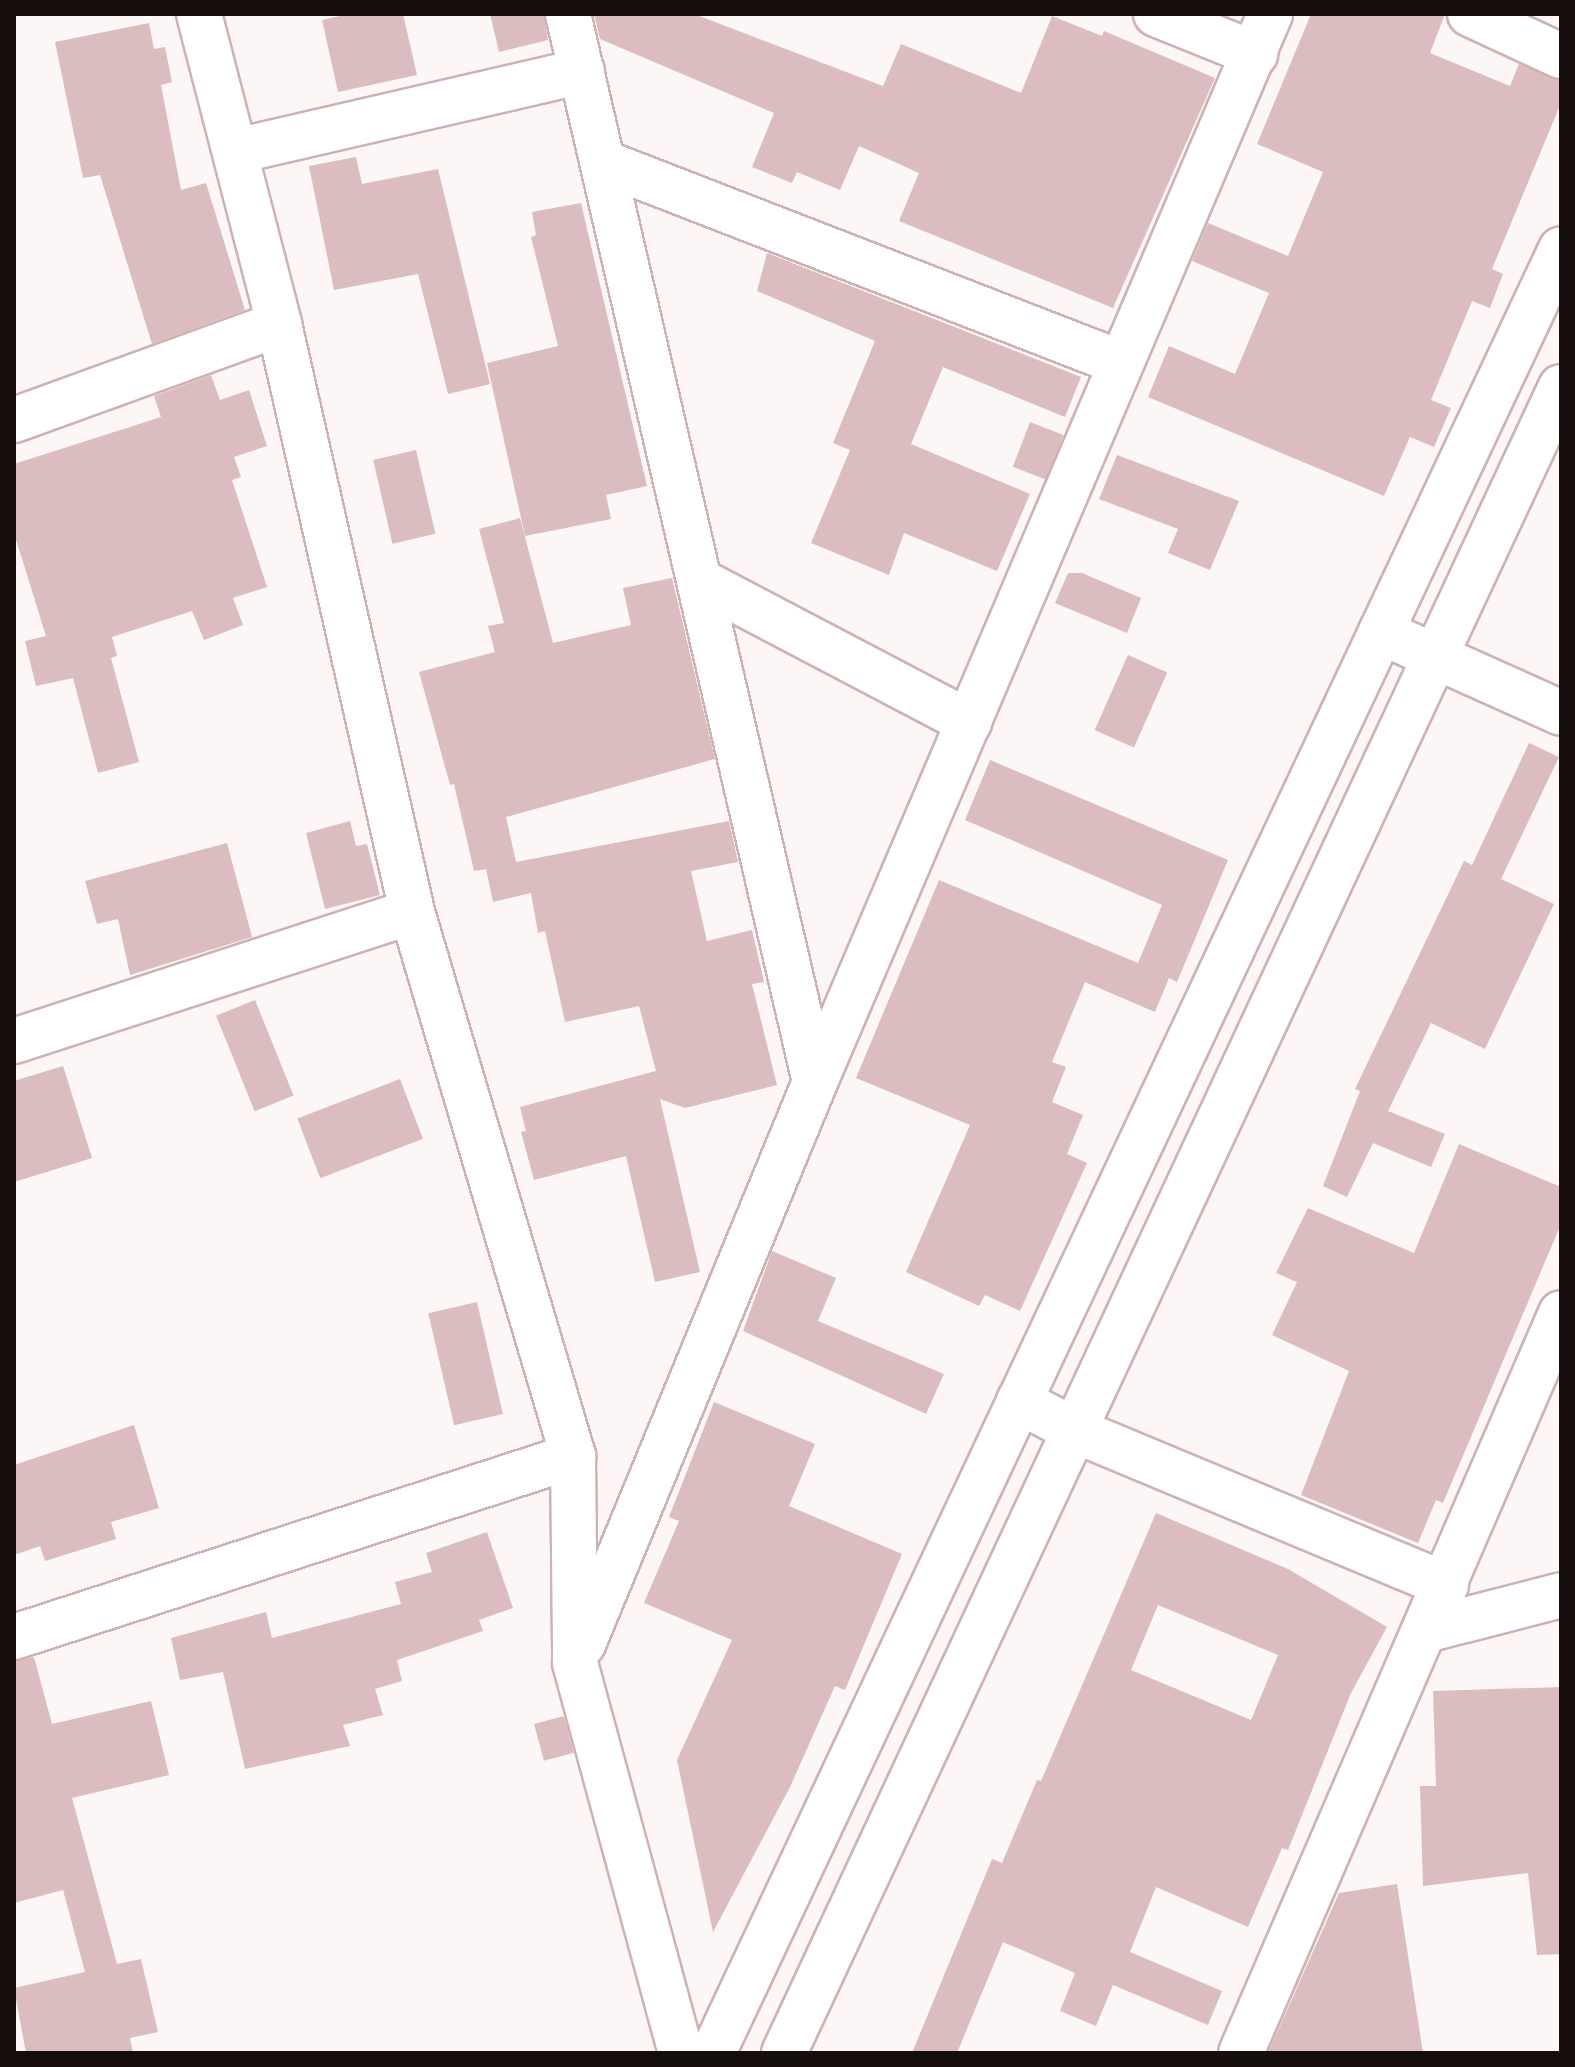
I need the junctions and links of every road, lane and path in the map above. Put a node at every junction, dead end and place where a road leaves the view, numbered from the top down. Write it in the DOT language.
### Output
graph roads {
  1 [pos="199,14"];
  2 [pos="568,14"];
  3 [pos="1156,14"];
  4 [pos="1270,14"];
  5 [pos="1470,14"];
  6 [pos="1255,54"];
  7 [pos="1561,56"];
  8 [pos="582,71"];
  9 [pos="236,151"];
  10 [pos="605,163"];
  11 [pos="1561,249"];
  12 [pos="279,324"];
  13 [pos="1121,363"];
  14 [pos="1561,387"];
  15 [pos="14,420"];
  16 [pos="700,581"];
  17 [pos="1381,632"];
  18 [pos="1434,659"];
  19 [pos="1561,713"];
  20 [pos="969,722"];
  21 [pos="412,912"];
  22 [pos="14,1041"];
  23 [pos="815,1082"];
  24 [pos="1561,1313"];
  25 [pos="1019,1401"];
  26 [pos="1074,1430"];
  27 [pos="573,1456"];
  28 [pos="1446,1585"];
  29 [pos="1561,1595"];
  30 [pos="1426,1630"];
  31 [pos="14,1637"];
  32 [pos="575,1663"];
  33 [pos="681,2053"];
  34 [pos="713,2053"];
  35 [pos="784,2053"];
  36 [pos="1241,2053"];
  1 -- 9 [label="main road"];
  2 -- 8 [label="main road"];
  3 -- 6 [label="main road"];
  4 -- 6 [label="main road"];
  5 -- 7 [label="main road"];
  6 -- 13 [label="main road"];
  8 -- 9 [label="main road"];
  8 -- 10 [label="main road"];
  9 -- 12 [label="main road"];
  10 -- 13 [label="main road"];
  10 -- 16 [label="main road"];
  11 -- 17 [label="main road"];
  12 -- 15 [label="main road"];
  12 -- 21 [label="main road"];
  13 -- 20 [label="main road"];
  14 -- 18 [label="main road"];
  16 -- 20 [label="main road"];
  16 -- 23 [label="main road"];
  17 -- 18 [label="main road"];
  17 -- 25 [label="main road"];
  18 -- 19 [label="main road"];
  18 -- 26 [label="main road"];
  20 -- 23 [label="main road"];
  21 -- 22 [label="main road"];
  21 -- 27 [label="main road"];
  23 -- 32 [label="main road"];
  24 -- 28 [label="main road"];
  25 -- 26 [label="main road"];
  25 -- 34 [label="main road"];
  26 -- 28 [label="main road"];
  26 -- 35 [label="main road"];
  27 -- 31 [label="main road"];
  27 -- 32 [label="main road"];
  28 -- 30 [label="main road"];
  29 -- 30 [label="main road"];
  30 -- 36 [label="main road"];
  32 -- 33 [label="main road"];
}
